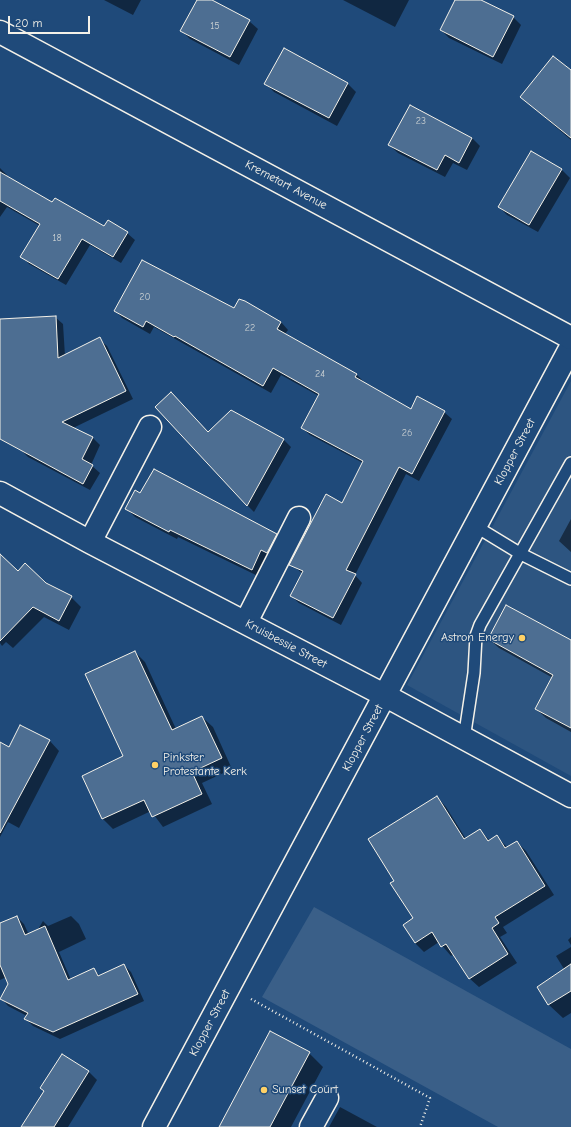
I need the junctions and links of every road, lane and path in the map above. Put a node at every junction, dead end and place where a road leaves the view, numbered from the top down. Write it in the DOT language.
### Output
graph roads {
  1 [pos="0,32"];
  2 [pos="571,338"];
  3 [pos="571,348"];
  4 [pos="150,427"];
  5 [pos="571,463"];
  6 [pos="0,493"];
  7 [pos="299,518"];
  8 [pos="475,526"];
  9 [pos="90,542"];
  10 [pos="521,554"];
  11 [pos="571,579"];
  12 [pos="246,622"];
  13 [pos="386,696"];
  14 [pos="464,739"];
  15 [pos="571,796"];
  16 [pos="229,987"];
  17 [pos="327,1098"];
  18 [pos="154,1127"];
  19 [pos="311,1127"];
  20 [pos="420,1127"];
  1 -- 2 [label="street, Kremetart Avenue"];
  3 -- 8 [label="street, Klopper Street"];
  4 -- 9 [label="street"];
  5 -- 10 [label="lane"];
  6 -- 9 [label="street, Kruisbessie Street"];
  7 -- 12 [label="street"];
  8 -- 10 [label="lane"];
  8 -- 13 [label="street, Klopper Street"];
  9 -- 12 [label="street, Kruisbessie Street"];
  10 -- 11 [label="lane"];
  10 -- 14 [label="lane"];
  12 -- 13 [label="street, Kruisbessie Street"];
  13 -- 14 [label="street, Kruisbessie Street"];
  13 -- 16 [label="street, Klopper Street"];
  14 -- 15 [label="street, Kruisbessie Street"];
  16 -- 18 [label="street, Klopper Street"];
  16 -- 20 [label="path"];
  17 -- 19 [label="street"];
}
